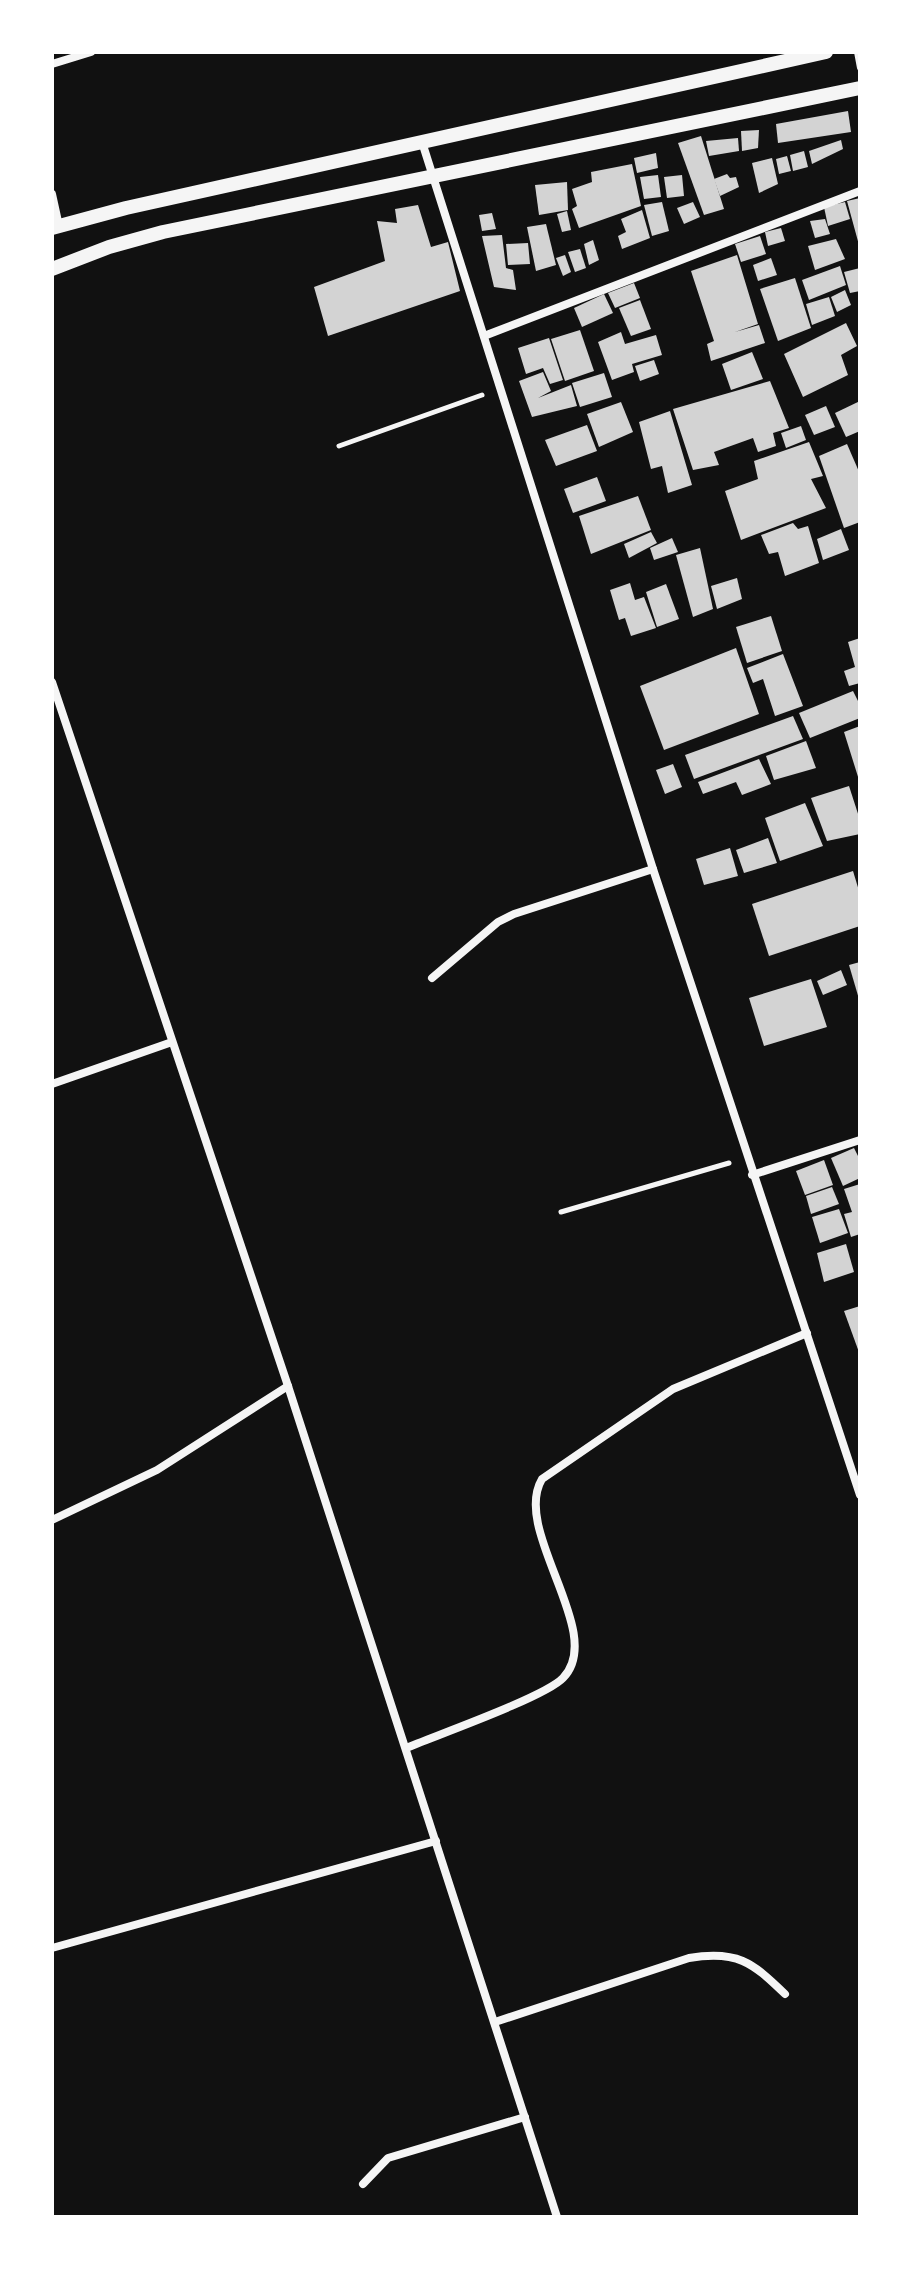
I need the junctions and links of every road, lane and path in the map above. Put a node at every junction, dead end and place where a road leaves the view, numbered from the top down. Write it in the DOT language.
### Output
graph roads {
  1 [pos="91,52"];
  2 [pos="826,52"];
  3 [pos="857,52"];
  4 [pos="52,64"];
  5 [pos="860,68"];
  6 [pos="860,88"];
  7 [pos="422,142"];
  8 [pos="433,178"];
  9 [pos="860,191"];
  10 [pos="52,194"];
  11 [pos="55,227"];
  12 [pos="52,269"];
  13 [pos="484,336"];
  14 [pos="498,389"];
  15 [pos="339,446"];
  16 [pos="52,682"];
  17 [pos="653,869"];
  18 [pos="432,978"];
  19 [pos="172,1042"];
  20 [pos="52,1084"];
  21 [pos="860,1140"];
  22 [pos="747,1158"];
  23 [pos="752,1175"];
  24 [pos="561,1212"];
  25 [pos="807,1333"];
  26 [pos="288,1386"];
  27 [pos="860,1495"];
  28 [pos="52,1520"];
  29 [pos="406,1748"];
  30 [pos="436,1841"];
  31 [pos="52,1948"];
  32 [pos="785,1994"];
  33 [pos="495,2022"];
  34 [pos="525,2117"];
  35 [pos="363,2184"];
  36 [pos="557,2217"];
  1 -- 4 [label="street"];
  2 -- 7 [label="street"];
  3 -- 5 [label="lane"];
  6 -- 8 [label="street"];
  7 -- 8 [label="street"];
  7 -- 11 [label="street"];
  8 -- 12 [label="street"];
  8 -- 13 [label="street"];
  9 -- 13 [label="street"];
  10 -- 11 [label="street"];
  13 -- 14 [label="street"];
  14 -- 15 [label="path"];
  14 -- 17 [label="street"];
  16 -- 19 [label="street"];
  17 -- 18 [label="street"];
  17 -- 22 [label="street"];
  19 -- 20 [label="street"];
  19 -- 26 [label="street"];
  21 -- 23 [label="street"];
  22 -- 23 [label="street"];
  22 -- 24 [label="path"];
  23 -- 25 [label="street"];
  25 -- 27 [label="street"];
  25 -- 29 [label="street"];
  26 -- 28 [label="street"];
  26 -- 29 [label="street"];
  29 -- 30 [label="street"];
  30 -- 31 [label="street"];
  30 -- 33 [label="street"];
  32 -- 33 [label="street"];
  33 -- 34 [label="street"];
  34 -- 35 [label="street"];
  34 -- 36 [label="street"];
}
